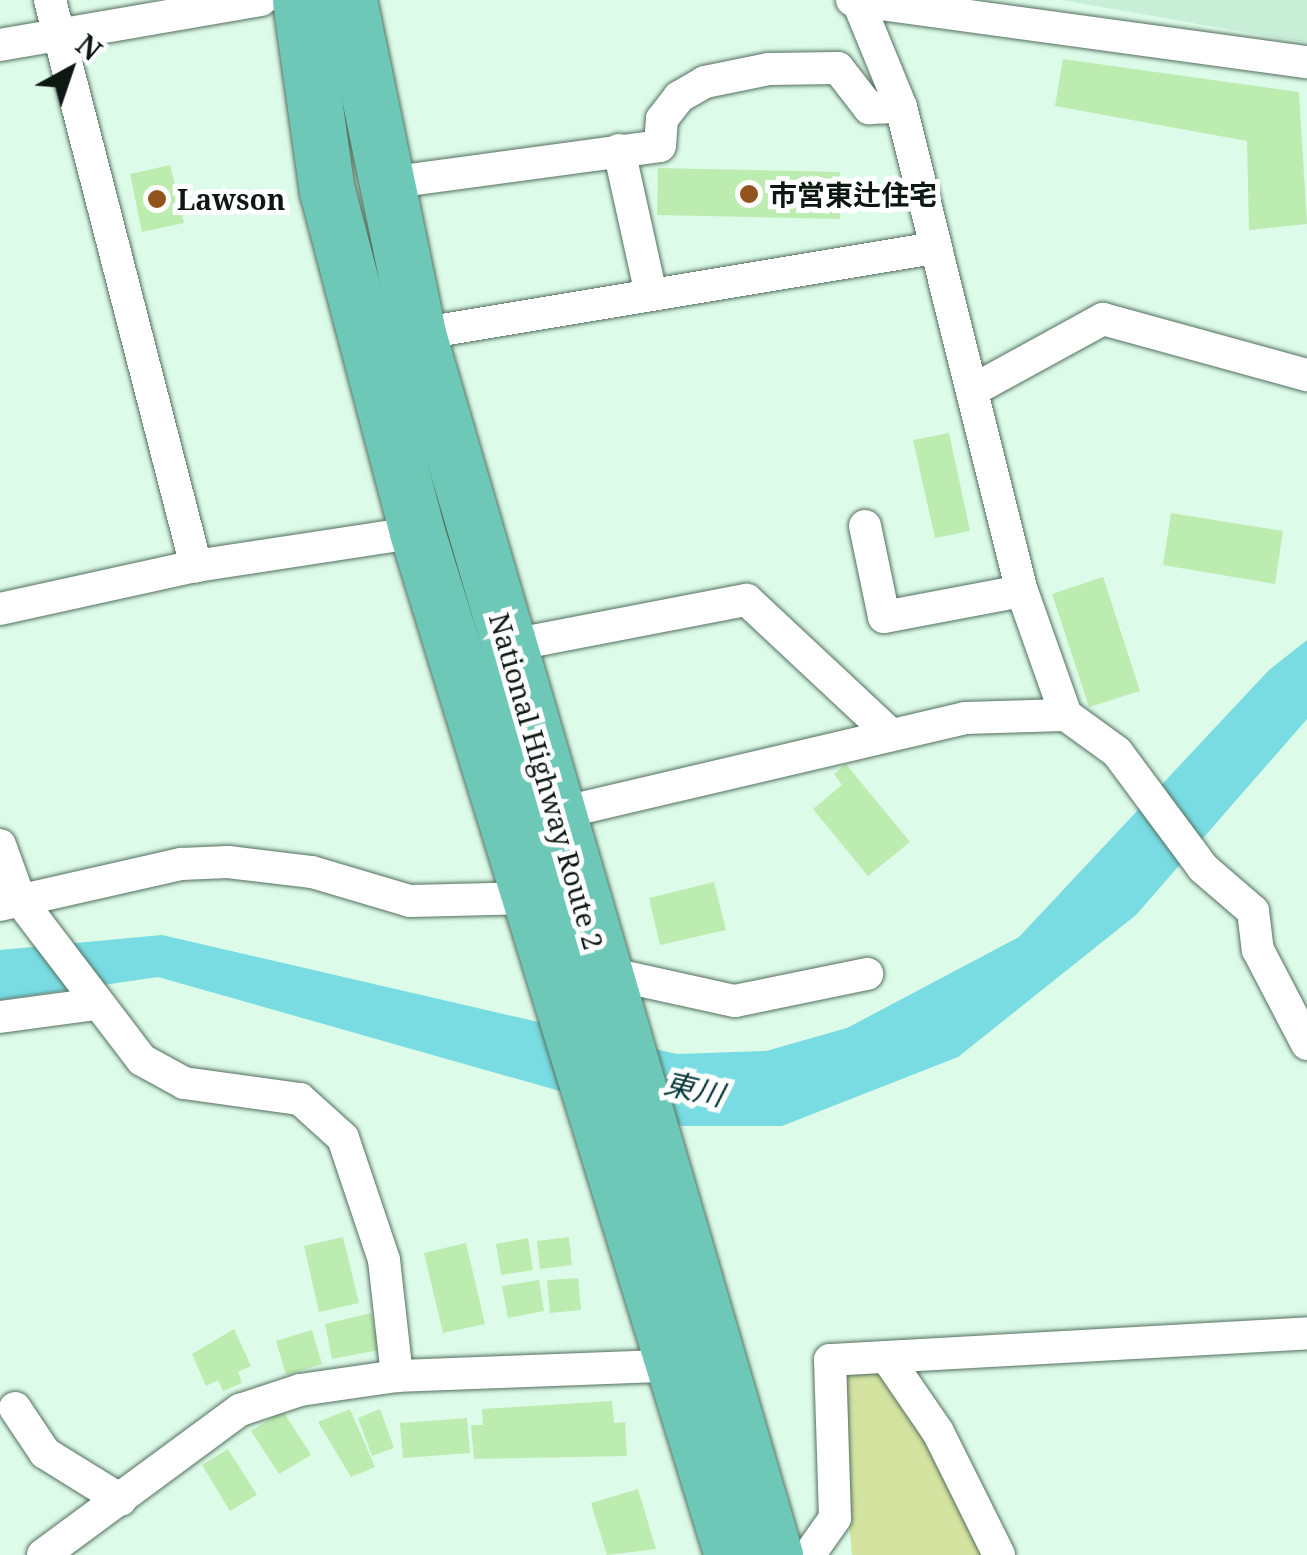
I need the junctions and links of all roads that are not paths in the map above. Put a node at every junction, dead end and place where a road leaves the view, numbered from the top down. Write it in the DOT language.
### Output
graph roads {
  1 [pos="50,0"];
  2 [pos="261,0"];
  3 [pos="300,0"];
  4 [pos="340,0"];
  5 [pos="358,0"];
  6 [pos="349,1"];
  7 [pos="855,1"];
  8 [pos="58,34"];
  9 [pos="0,45"];
  10 [pos="1307,62"];
  11 [pos="901,107"];
  12 [pos="619,150"];
  13 [pos="387,183"];
  14 [pos="934,248"];
  15 [pos="651,294"];
  16 [pos="418,334"];
  17 [pos="1307,374"];
  18 [pos="975,389"];
  19 [pos="864,526"];
  20 [pos="417,532"];
  21 [pos="196,566"];
  22 [pos="1022,590"];
  23 [pos="0,608"];
  24 [pos="507,646"];
  25 [pos="1066,715"];
  26 [pos="890,734"];
  27 [pos="556,814"];
  28 [pos="0,845"];
  29 [pos="533,898"];
  30 [pos="10,903"];
  31 [pos="866,974"];
  32 [pos="579,975"];
  33 [pos="96,1004"];
  34 [pos="0,1016"];
  35 [pos="1307,1044"];
  36 [pos="645,1195"];
  37 [pos="1307,1333"];
  38 [pos="890,1362"];
  39 [pos="677,1366"];
  40 [pos="397,1376"];
  41 [pos="15,1408"];
  42 [pos="122,1500"];
  43 [pos="43,1555"];
  44 [pos="732,1555"];
  45 [pos="776,1555"];
  46 [pos="809,1555"];
  47 [pos="998,1555"];
  1 -- 8 [label="street"];
  2 -- 8 [label="street"];
  3 -- 20 [label="highway, National Highway Route 2"];
  4 -- 6 [label="street"];
  5 -- 6 [label="street"];
  6 -- 13 [label="highway, National Highway Route 2"];
  7 -- 10 [label="street"];
  7 -- 11 [label="street"];
  8 -- 9 [label="street"];
  8 -- 21 [label="street"];
  11 -- 12 [label="street"];
  11 -- 14 [label="street"];
  12 -- 13 [label="street"];
  12 -- 15 [label="street"];
  13 -- 16 [label="highway, National Highway Route 2"];
  14 -- 15 [label="street"];
  14 -- 18 [label="street"];
  15 -- 16 [label="street"];
  16 -- 24 [label="highway, National Highway Route 2"];
  17 -- 18 [label="street"];
  18 -- 22 [label="street"];
  19 -- 22 [label="street"];
  20 -- 21 [label="street"];
  20 -- 29 [label="highway, National Highway Route 2"];
  21 -- 23 [label="street"];
  22 -- 25 [label="street"];
  24 -- 26 [label="street"];
  24 -- 27 [label="highway, National Highway Route 2"];
  25 -- 26 [label="street"];
  25 -- 35 [label="street"];
  26 -- 27 [label="street"];
  27 -- 32 [label="highway, National Highway Route 2"];
  28 -- 30 [label="street"];
  29 -- 30 [label="street"];
  29 -- 32 [label="highway, National Highway Route 2"];
  30 -- 33 [label="street"];
  31 -- 32 [label="street"];
  32 -- 36 [label="highway, National Highway Route 2"];
  33 -- 34 [label="street"];
  33 -- 40 [label="street"];
  36 -- 39 [label="highway, National Highway Route 2"];
  36 -- 45 [label="highway, National Highway Route 2"];
  37 -- 38 [label="street"];
  38 -- 46 [label="street"];
  38 -- 47 [label="street"];
  39 -- 40 [label="street"];
  39 -- 44 [label="highway, National Highway Route 2"];
  40 -- 42 [label="street"];
  41 -- 42 [label="street"];
  42 -- 43 [label="street"];
}
